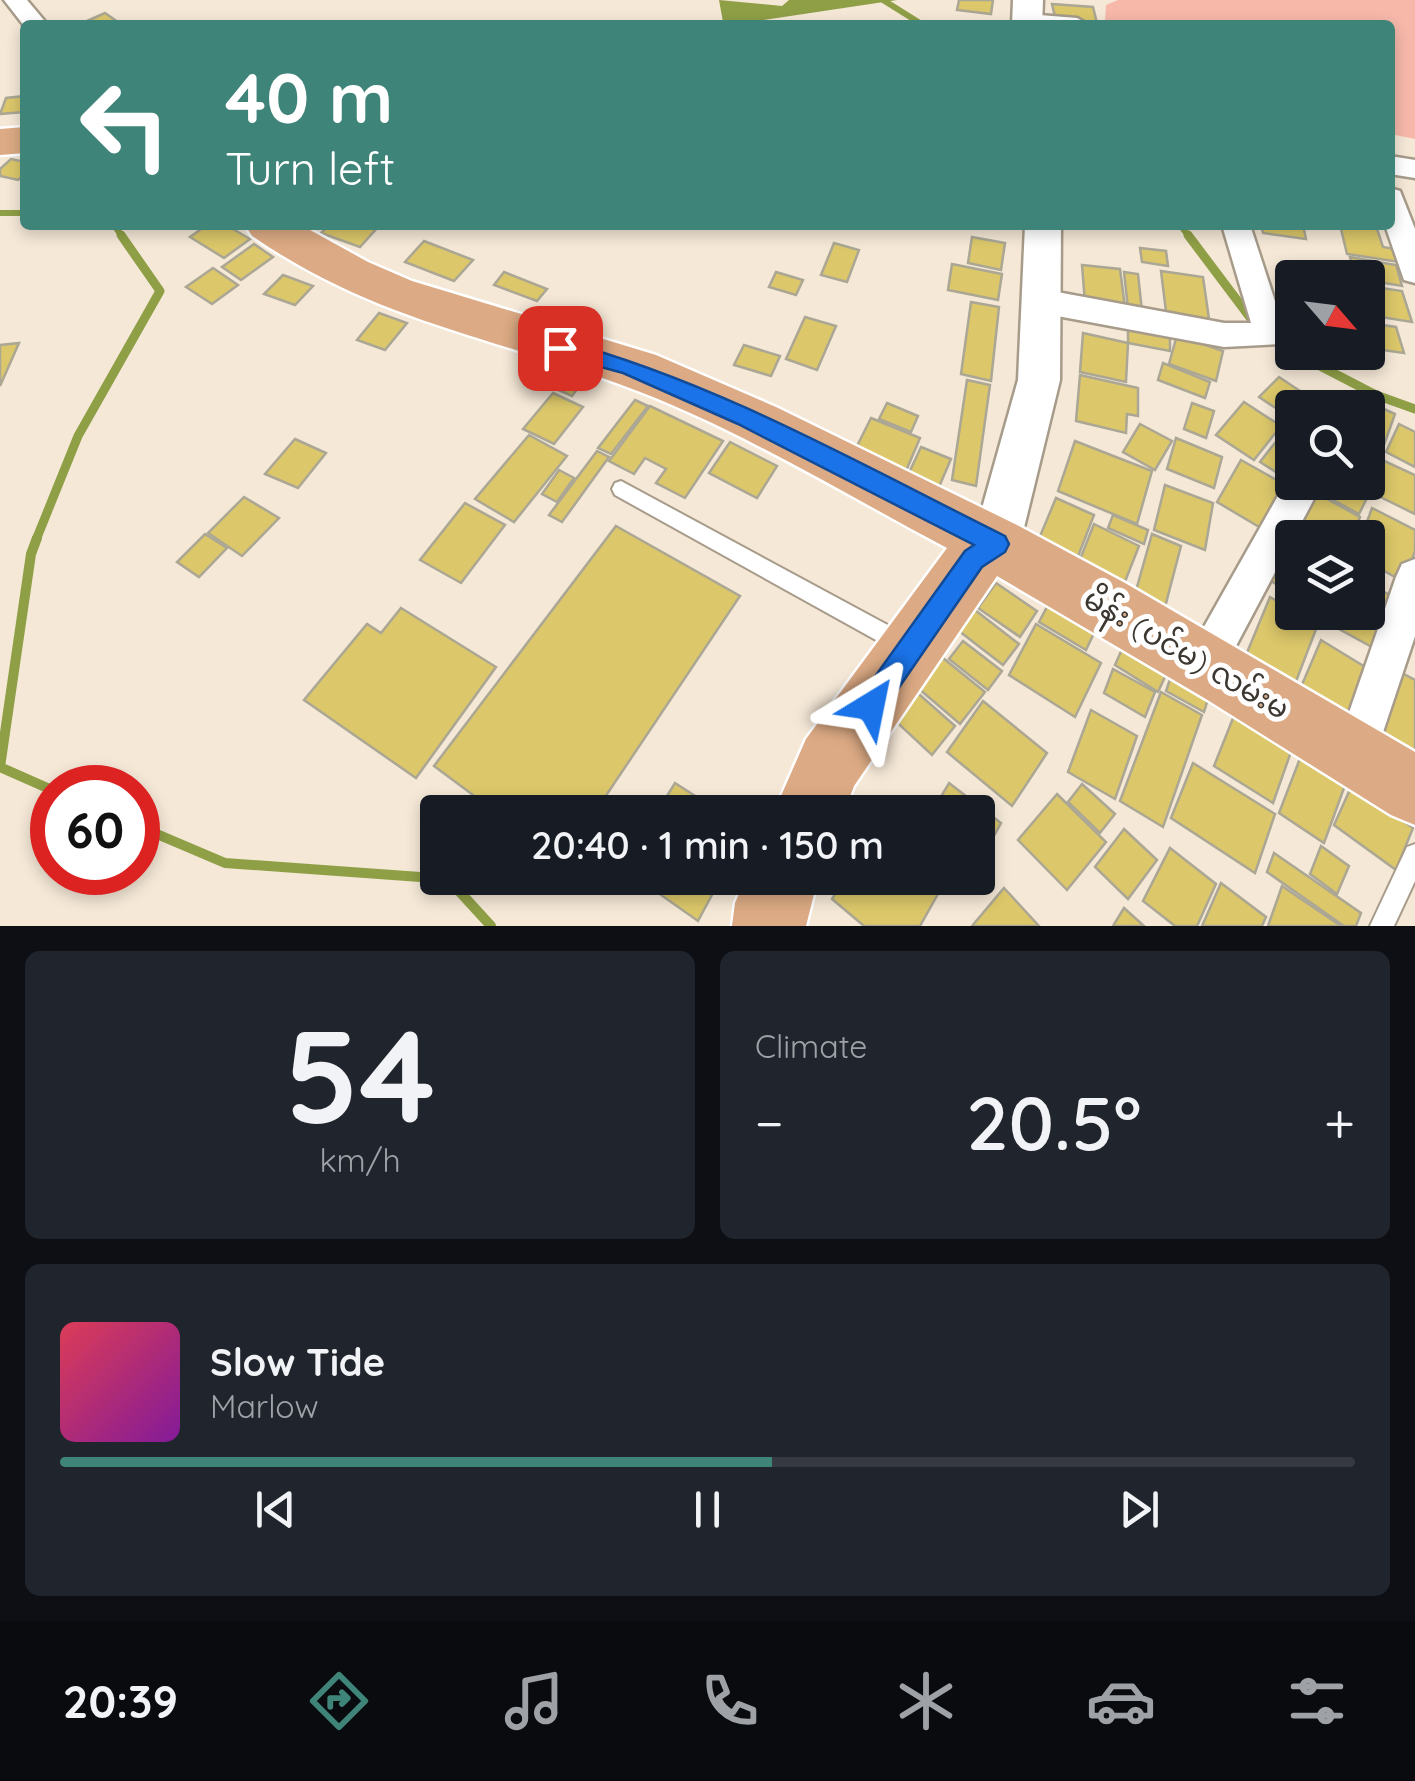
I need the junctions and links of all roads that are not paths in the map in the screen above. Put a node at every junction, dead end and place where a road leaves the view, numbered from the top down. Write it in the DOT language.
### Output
graph roads {
  1 [pos="1034,12"];
  2 [pos="1060,20"];
  3 [pos="1395,213"];
  4 [pos="276,230"];
  5 [pos="1025,230"];
  6 [pos="1044,230"];
  7 [pos="1237,230"];
  8 [pos="1415,272"];
  9 [pos="1041,300"];
  10 [pos="621,489"];
  11 [pos="1295,500"];
  12 [pos="982,546"];
  13 [pos="1415,577"];
  14 [pos="911,648"];
  15 [pos="1206,662"];
  16 [pos="1356,753"];
  17 [pos="1415,790"];
  18 [pos="816,795"];
  19 [pos="1415,856"];
  20 [pos="1382,926"];
  1 -- 2 [label="street"];
  3 -- 8 [label="street"];
  4 -- 12 [label="main road, မိန်း (ပင်မ) လမ်းမ"];
  5 -- 12 [label="street"];
  6 -- 9 [label="street"];
  7 -- 9 [label="street"];
  9 -- 12 [label="street"];
  10 -- 14 [label="lane"];
  11 -- 15 [label="street"];
  12 -- 14 [label="main road"];
  12 -- 15 [label="main road, မိန်း (ပင်မ) လမ်းမ"];
  13 -- 16 [label="street"];
  14 -- 18 [label="main road"];
  15 -- 16 [label="main road, မိန်း (ပင်မ) လမ်းမ"];
  16 -- 17 [label="main road, မိန်း (ပင်မ) လမ်းမ"];
  19 -- 20 [label="lane"];
}
